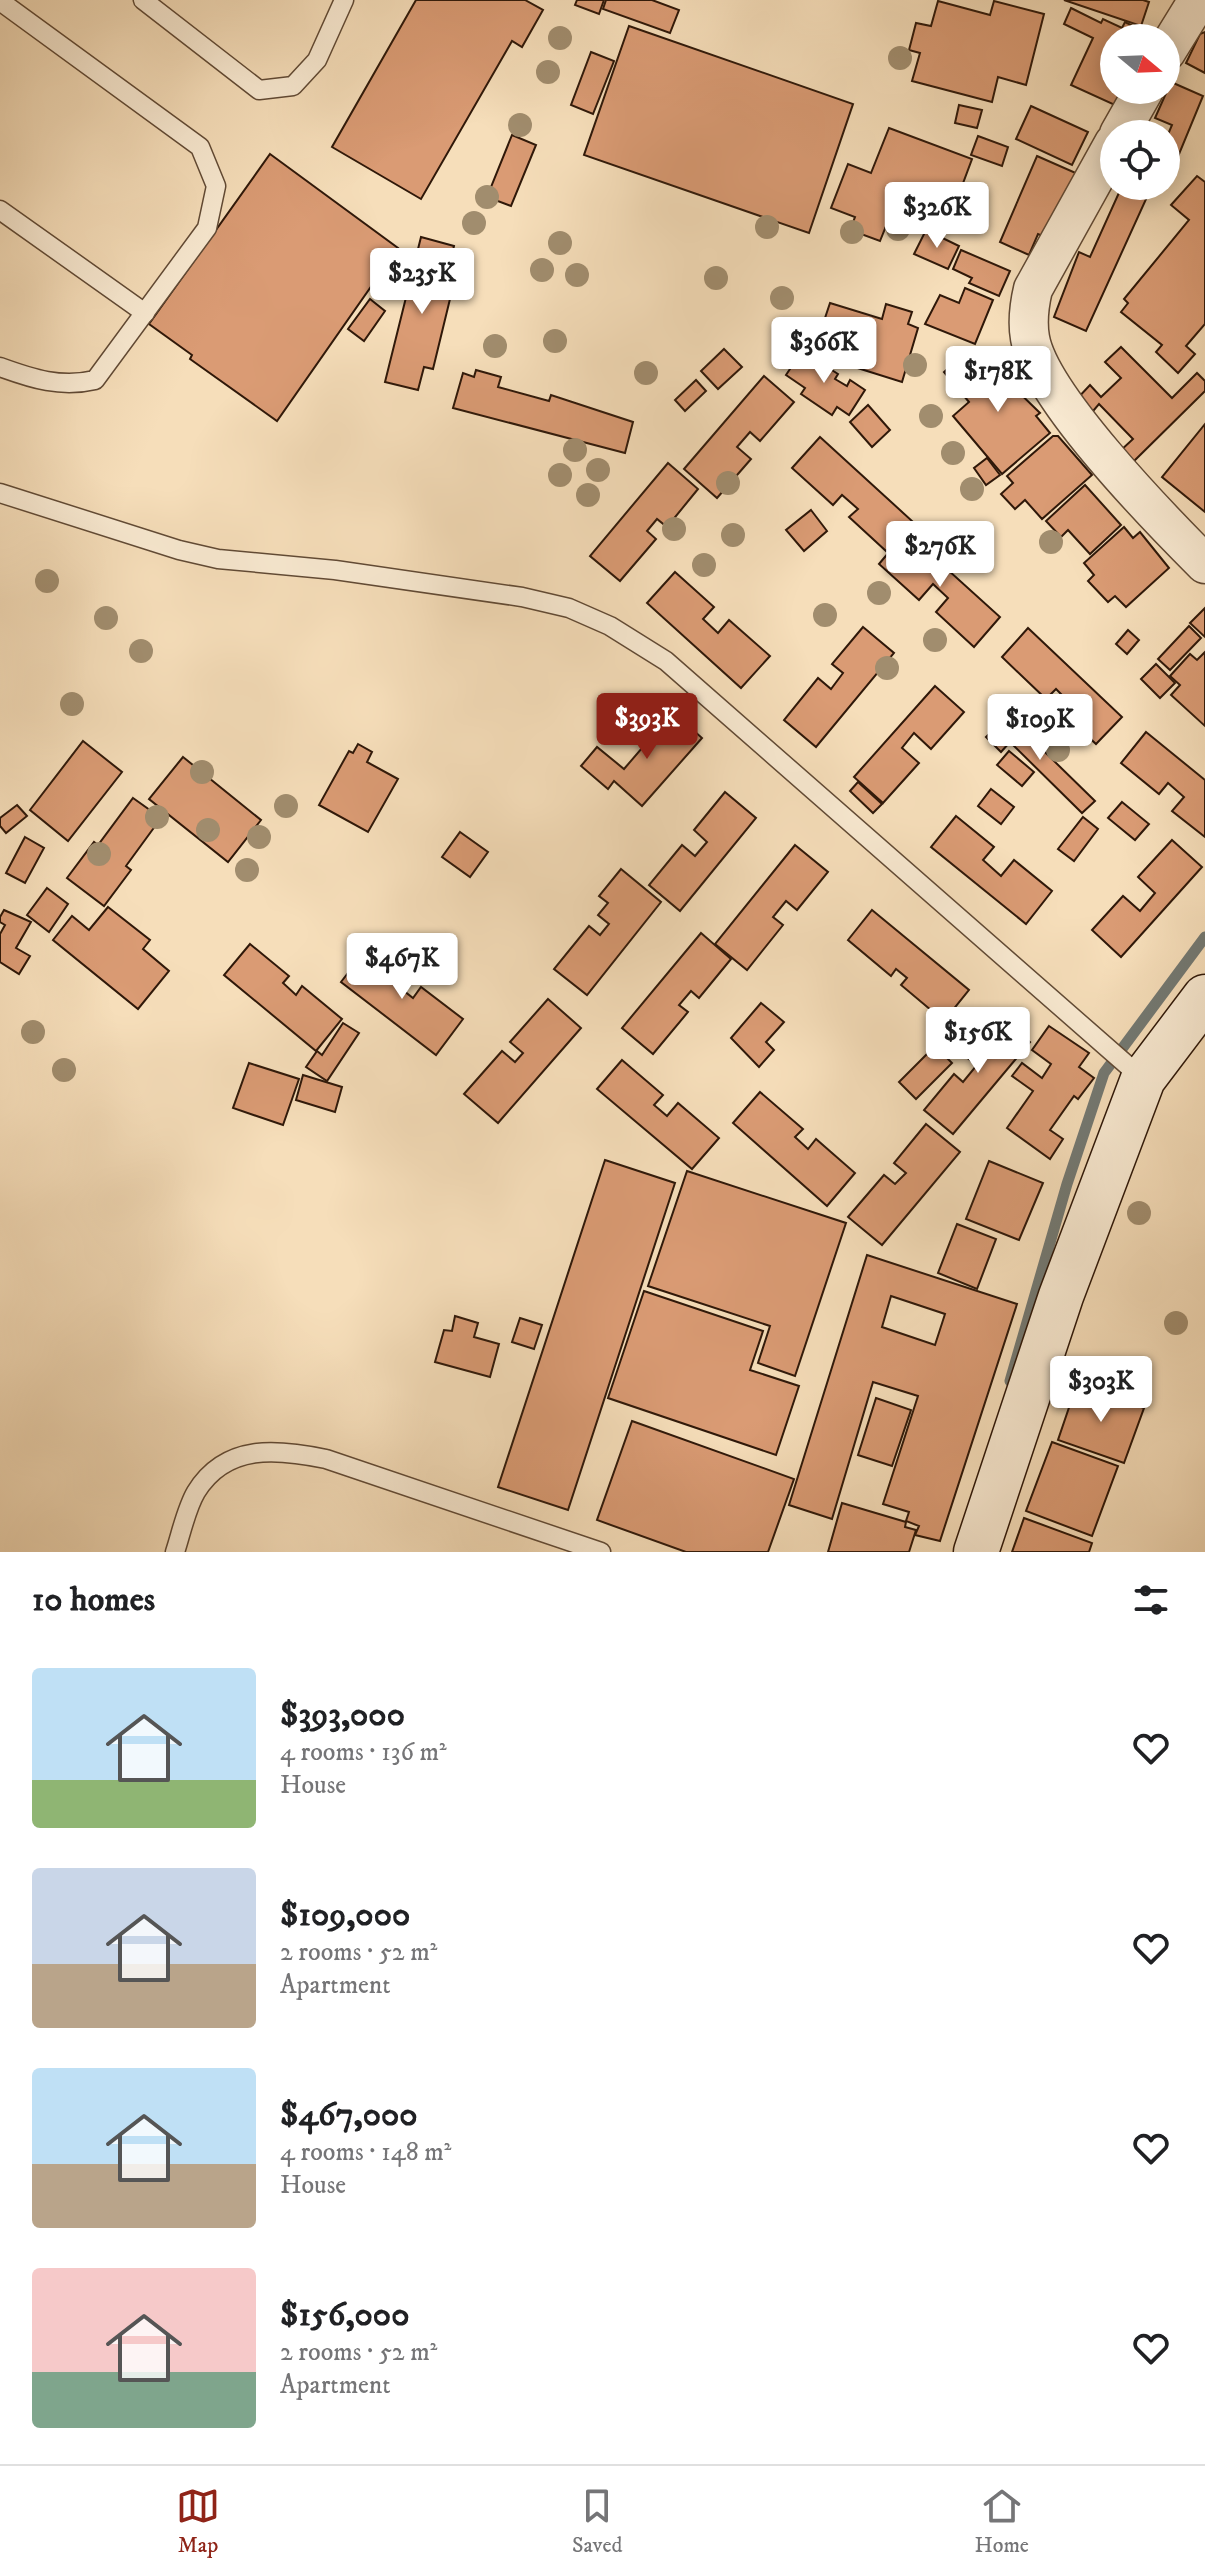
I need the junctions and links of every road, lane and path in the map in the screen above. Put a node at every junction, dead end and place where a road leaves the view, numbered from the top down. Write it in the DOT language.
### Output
graph roads {
  1 [pos="143,0"];
  2 [pos="344,0"];
  3 [pos="1198,0"];
  4 [pos="0,1"];
  5 [pos="1180,29"];
  6 [pos="1100,168"];
  7 [pos="0,210"];
  8 [pos="145,313"];
  9 [pos="0,367"];
  10 [pos="0,493"];
  11 [pos="1205,564"];
  12 [pos="1205,997"];
  13 [pos="1143,1079"];
  14 [pos="175,1552"];
  15 [pos="601,1552"];
  16 [pos="976,1552"];
  1 -- 2 [label="lane"];
  3 -- 5 [label="street"];
  4 -- 8 [label="lane"];
  6 -- 11 [label="street"];
  7 -- 8 [label="lane"];
  8 -- 9 [label="lane"];
  10 -- 13 [label="lane"];
  12 -- 13 [label="street"];
  13 -- 16 [label="street"];
  14 -- 15 [label="lane"];
}
